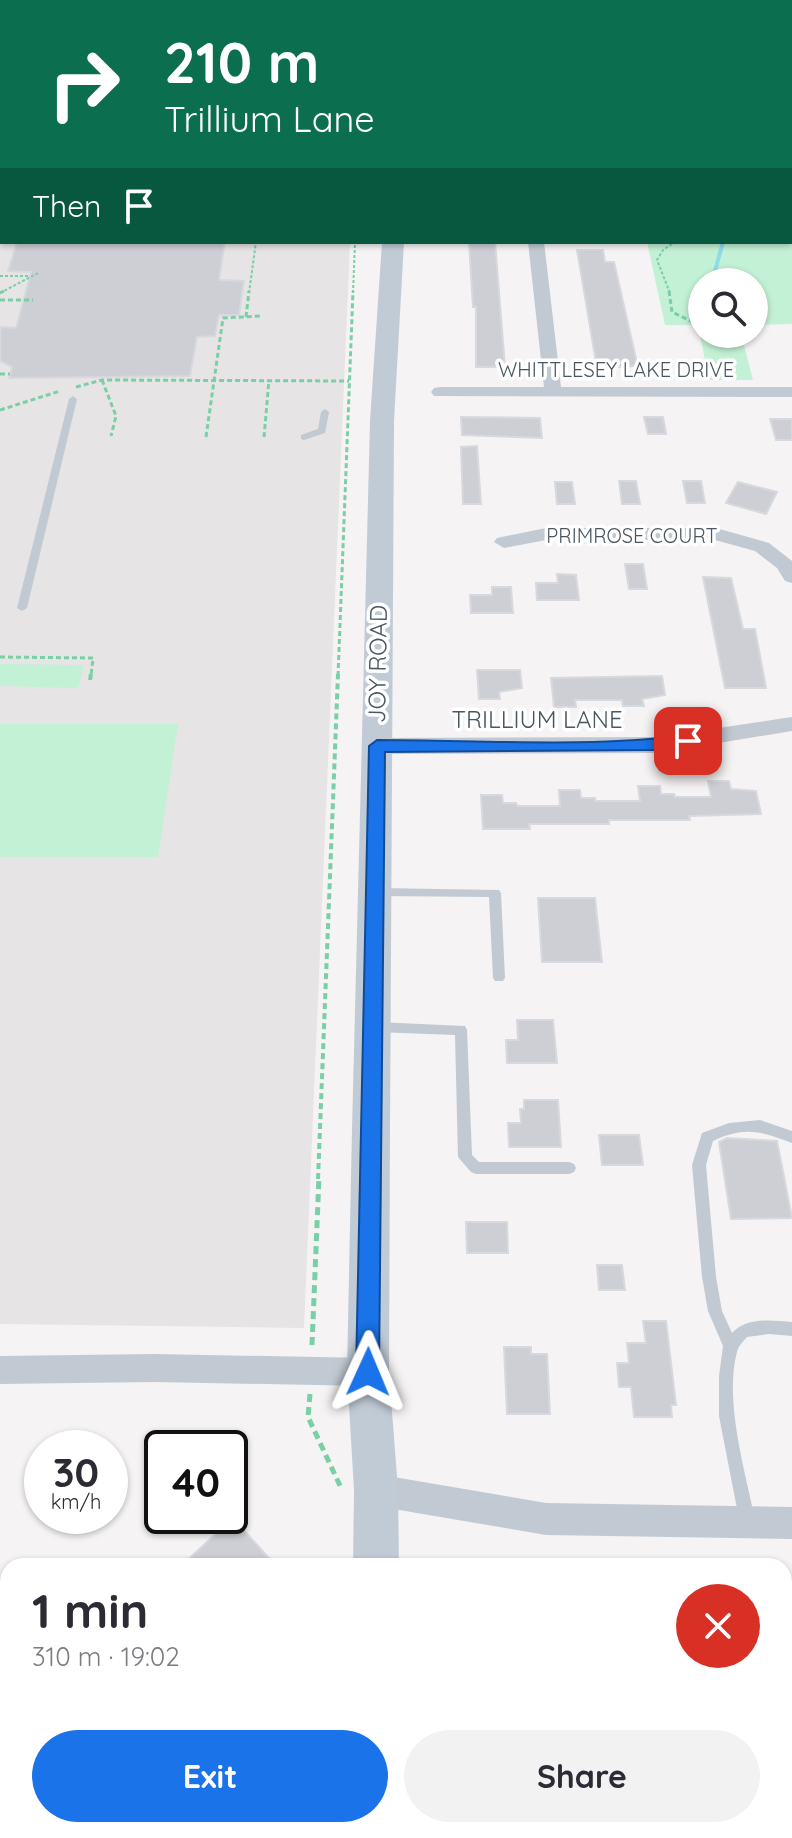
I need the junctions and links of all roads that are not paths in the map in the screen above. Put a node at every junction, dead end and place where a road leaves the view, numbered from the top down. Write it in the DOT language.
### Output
graph roads {
  1 [pos="393,244"];
  2 [pos="536,244"];
  3 [pos="440,392"];
  4 [pos="553,392"];
  5 [pos="792,392"];
  6 [pos="73,399"];
  7 [pos="325,412"];
  8 [pos="304,437"];
  9 [pos="504,542"];
  10 [pos="792,577"];
  11 [pos="22,608"];
  12 [pos="792,724"];
  13 [pos="377,746"];
  14 [pos="375,892"];
  15 [pos="499,978"];
  16 [pos="372,1027"];
  17 [pos="792,1137"];
  18 [pos="569,1168"];
  19 [pos="792,1329"];
  20 [pos="730,1346"];
  21 [pos="0,1370"];
  22 [pos="368,1372"];
  23 [pos="360,1492"];
  24 [pos="748,1522"];
  25 [pos="792,1523"];
  26 [pos="374,1558"];
  1 -- 13 [label="street, JOY ROAD"];
  2 -- 4 [label="street"];
  3 -- 4 [label="street, WHITTLESEY LAKE DRIVE"];
  4 -- 5 [label="street, WHITTLESEY LAKE DRIVE"];
  6 -- 11 [label="lane"];
  7 -- 8 [label="lane"];
  9 -- 10 [label="street, PRIMROSE COURT"];
  12 -- 13 [label="street, TRILLIUM LANE"];
  13 -- 14 [label="street, JOY ROAD"];
  14 -- 15 [label="lane"];
  14 -- 16 [label="street, JOY ROAD"];
  16 -- 18 [label="lane"];
  16 -- 22 [label="street, JOY ROAD"];
  17 -- 20 [label="lane"];
  19 -- 20 [label="lane"];
  20 -- 24 [label="lane"];
  21 -- 22 [label="street"];
  22 -- 23 [label="street, JOY ROAD"];
  23 -- 24 [label="street"];
  23 -- 26 [label="street, JOY ROAD"];
  24 -- 25 [label="street"];
}
